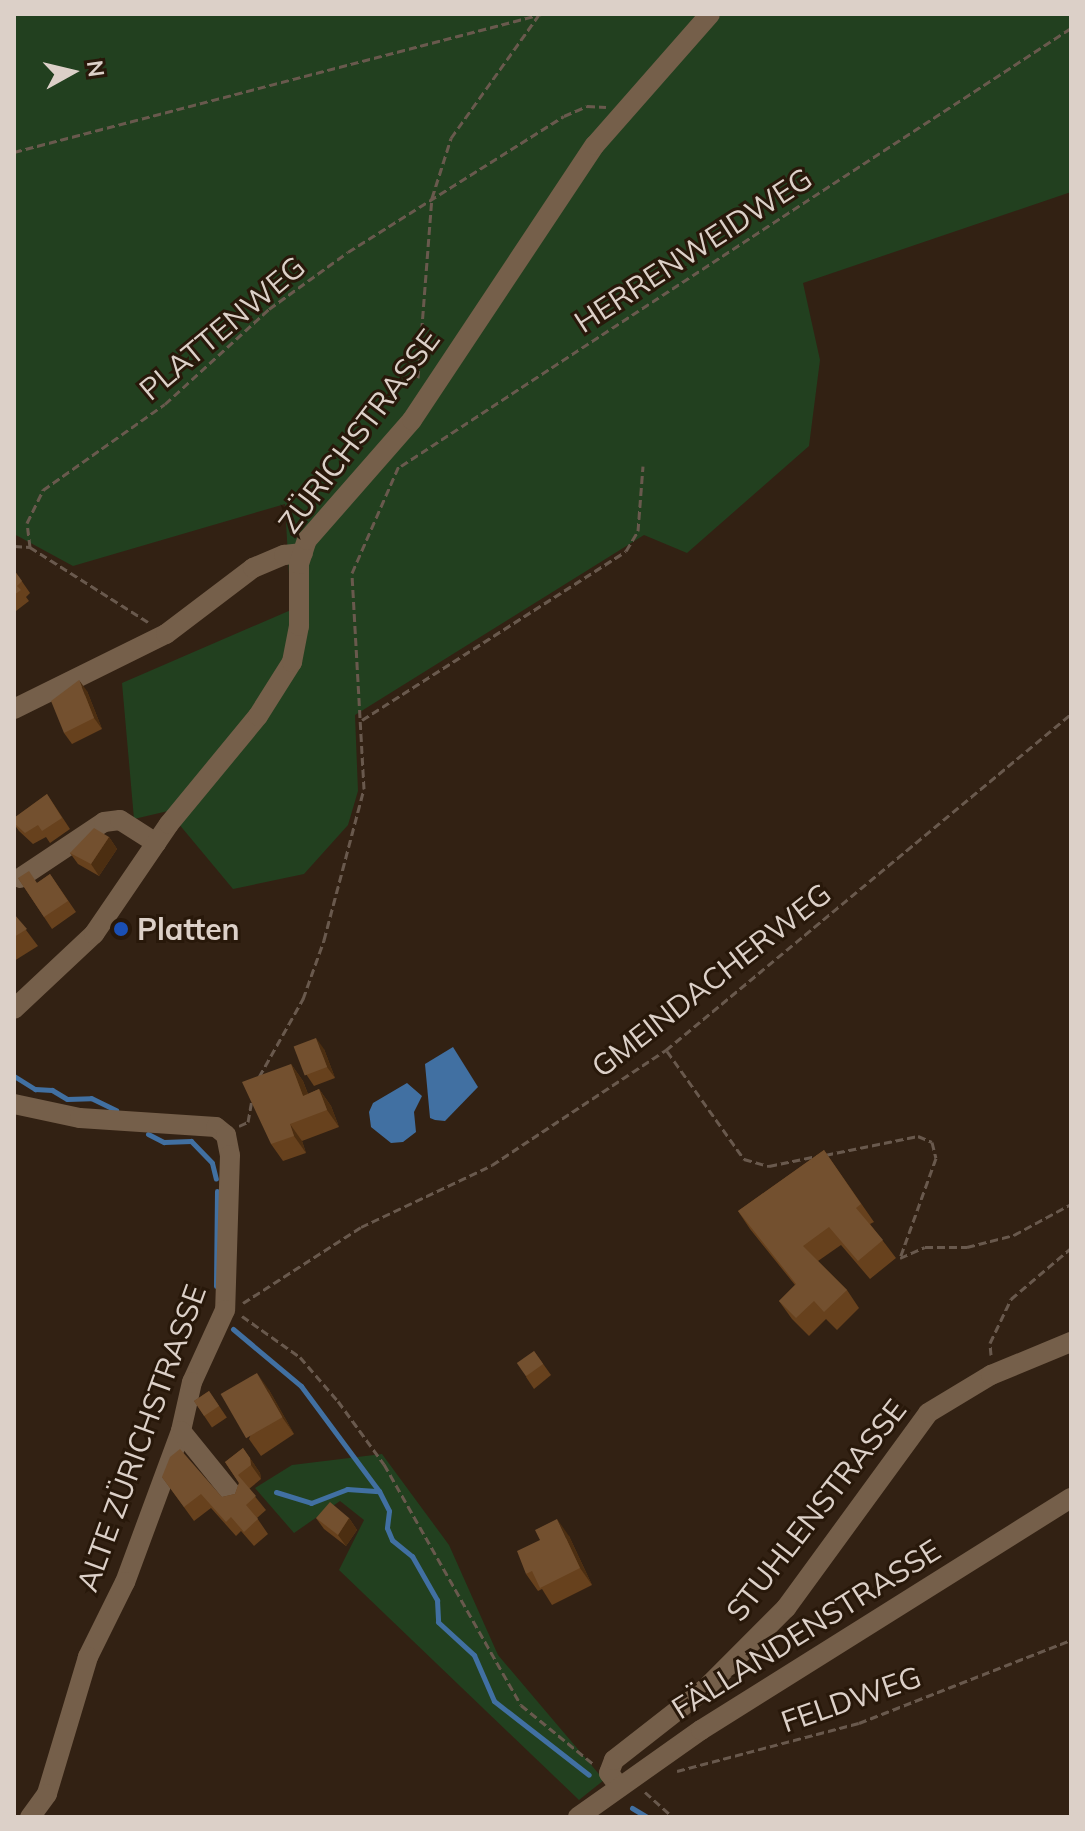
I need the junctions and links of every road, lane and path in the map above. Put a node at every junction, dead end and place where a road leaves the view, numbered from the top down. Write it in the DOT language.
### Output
graph roads {
  1 [pos="710,14"];
  2 [pos="540,15"];
  3 [pos="1071,28"];
  4 [pos="626,107"];
  5 [pos="14,152"];
  6 [pos="432,198"];
  7 [pos="412,420"];
  8 [pos="402,456"];
  9 [pos="643,466"];
  10 [pos="399,468"];
  11 [pos="386,475"];
  12 [pos="14,546"];
  13 [pos="30,547"];
  14 [pos="303,553"];
  15 [pos="166,634"];
  16 [pos="14,709"];
  17 [pos="1071,714"];
  18 [pos="362,720"];
  19 [pos="156,843"];
  20 [pos="20,878"];
  21 [pos="14,1009"];
  22 [pos="666,1050"];
  23 [pos="14,1104"];
  24 [pos="226,1135"];
  25 [pos="1071,1204"];
  26 [pos="1071,1248"];
  27 [pos="225,1310"];
  28 [pos="1071,1342"];
  29 [pos="991,1375"];
  30 [pos="181,1431"];
  31 [pos="1071,1498"];
  32 [pos="236,1499"];
  33 [pos="1071,1640"];
  34 [pos="665,1775"];
  35 [pos="614,1779"];
  36 [pos="654,1783"];
  37 [pos="30,1817"];
  38 [pos="578,1817"];
  39 [pos="673,1817"];
  1 -- 4 [label="street, ZÜRICHSTRASSE"];
  2 -- 5 [label="path"];
  2 -- 6 [label="path"];
  3 -- 10 [label="path, HERRENWEIDWEG"];
  4 -- 6 [label="path, PLATTENWEG"];
  4 -- 7 [label="street, ZÜRICHSTRASSE"];
  6 -- 7 [label="path"];
  6 -- 13 [label="path, PLATTENWEG"];
  7 -- 14 [label="street, ZÜRICHSTRASSE"];
  8 -- 10 [label="path"];
  9 -- 18 [label="path"];
  10 -- 11 [label="path, HERRENWEIDWEG"];
  10 -- 18 [label="path"];
  12 -- 13 [label="path"];
  13 -- 15 [label="path"];
  14 -- 15 [label="street"];
  14 -- 19 [label="street, ZÜRICHSTRASSE"];
  15 -- 16 [label="street"];
  17 -- 22 [label="path, GMEINDACHERWEG"];
  18 -- 24 [label="path"];
  19 -- 20 [label="street"];
  19 -- 21 [label="street, ZÜRICHSTRASSE"];
  22 -- 25 [label="path"];
  22 -- 27 [label="path, GMEINDACHERWEG"];
  23 -- 24 [label="street"];
  24 -- 27 [label="street, ALTE ZÜRICHSTRASSE"];
  26 -- 29 [label="path"];
  27 -- 30 [label="street, ALTE ZÜRICHSTRASSE"];
  27 -- 35 [label="path"];
  28 -- 29 [label="street, STUHLENSTRASSE"];
  29 -- 35 [label="street, STUHLENSTRASSE"];
  30 -- 32 [label="street"];
  30 -- 37 [label="street, ALTE ZÜRICHSTRASSE"];
  31 -- 35 [label="street, FÄLLANDENSTRASSE"];
  33 -- 34 [label="path, FELDWEG"];
  35 -- 38 [label="street, FÄLLANDENSTRASSE"];
  36 -- 39 [label="path"];
}
